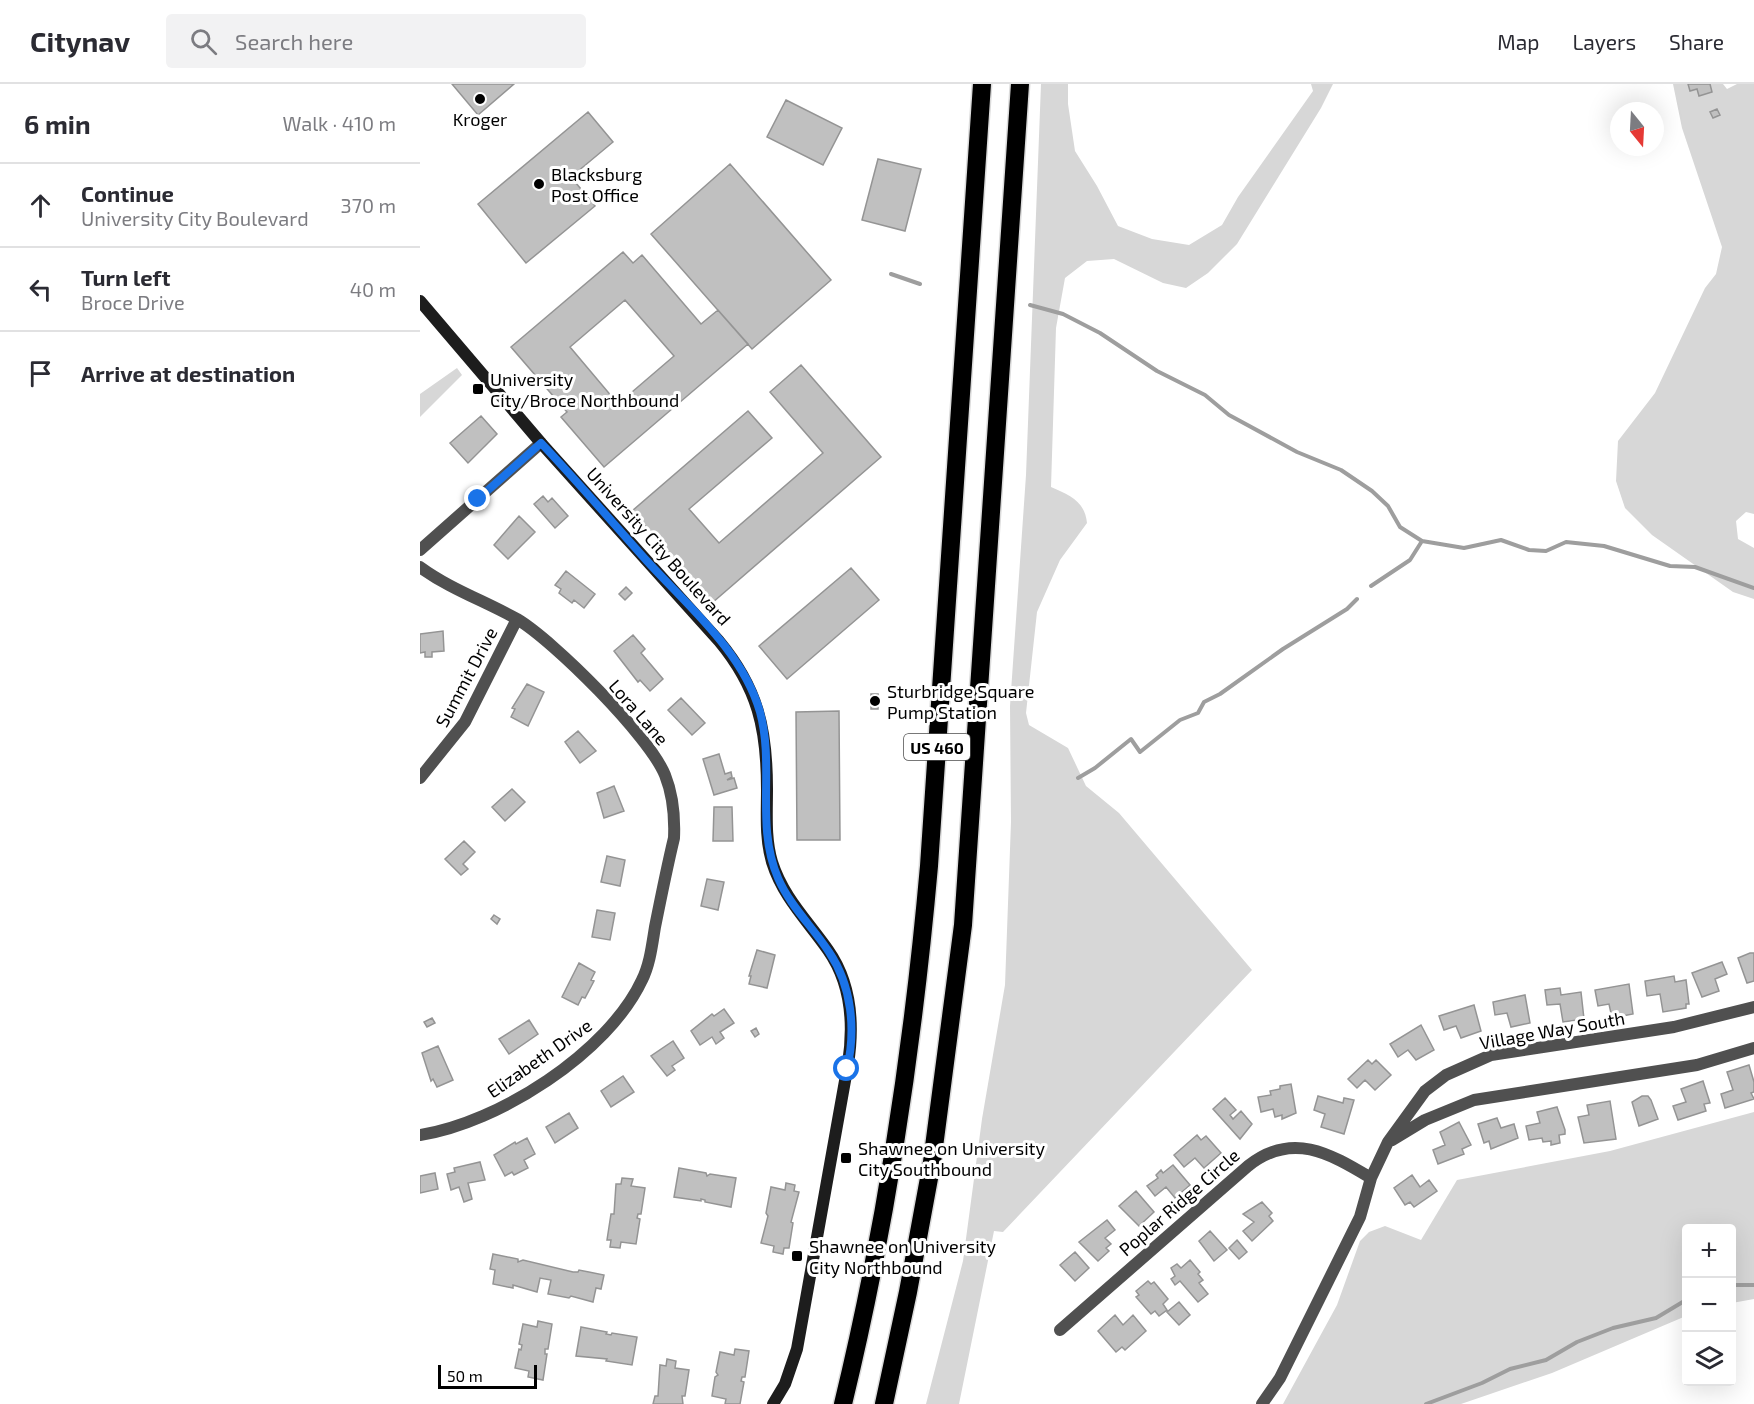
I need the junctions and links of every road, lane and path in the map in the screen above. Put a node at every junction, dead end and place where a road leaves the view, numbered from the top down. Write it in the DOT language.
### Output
graph roads {
  1 [pos="982,84"];
  2 [pos="1020,84"];
  3 [pos="420,301"];
  4 [pos="541,443"];
  5 [pos="420,550"];
  6 [pos="420,567"];
  7 [pos="517,619"];
  8 [pos="420,778"];
  9 [pos="647,969"];
  10 [pos="1754,1007"];
  11 [pos="1754,1048"];
  12 [pos="420,1135"];
  13 [pos="1388,1142"];
  14 [pos="1371,1178"];
  15 [pos="1060,1330"];
  16 [pos="773,1404"];
  17 [pos="843,1404"];
  18 [pos="884,1404"];
  19 [pos="1262,1404"];
  1 -- 17 [label="highway, US 460"];
  2 -- 18 [label="highway, US 460"];
  3 -- 4 [label="main road, University City Boulevard"];
  4 -- 5 [label="street"];
  4 -- 16 [label="main road, University City Boulevard"];
  6 -- 7 [label="street, Lora Lane"];
  7 -- 8 [label="street, Summit Drive"];
  7 -- 9 [label="street, Lora Lane"];
  9 -- 12 [label="street, Elizabeth Drive"];
  10 -- 13 [label="street, Village Way South"];
  11 -- 13 [label="street"];
  13 -- 14 [label="street, Village Way South"];
  14 -- 15 [label="street, Poplar Ridge Circle"];
  14 -- 19 [label="street, Village Way South"];
}
